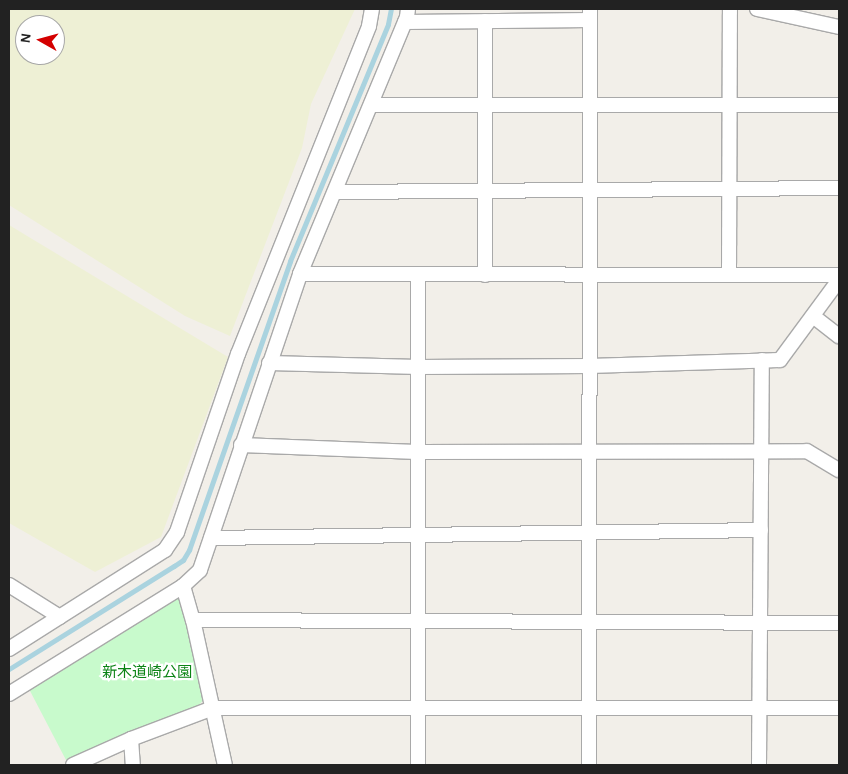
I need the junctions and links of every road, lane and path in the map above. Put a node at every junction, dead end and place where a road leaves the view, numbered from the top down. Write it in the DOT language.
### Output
graph roads {
  1 [pos="372,9"];
  2 [pos="730,9"];
  3 [pos="757,9"];
  4 [pos="590,14"];
  5 [pos="406,15"];
  6 [pos="485,21"];
  7 [pos="839,27"];
  8 [pos="371,104"];
  9 [pos="590,104"];
  10 [pos="730,104"];
  11 [pos="485,105"];
  12 [pos="839,105"];
  13 [pos="839,188"];
  14 [pos="729,189"];
  15 [pos="484,190"];
  16 [pos="590,190"];
  17 [pos="335,192"];
  18 [pos="300,274"];
  19 [pos="418,274"];
  20 [pos="484,274"];
  21 [pos="590,274"];
  22 [pos="729,275"];
  23 [pos="839,275"];
  24 [pos="839,280"];
  25 [pos="813,316"];
  26 [pos="839,336"];
  27 [pos="762,360"];
  28 [pos="269,363"];
  29 [pos="589,366"];
  30 [pos="418,367"];
  31 [pos="241,445"];
  32 [pos="417,452"];
  33 [pos="588,452"];
  34 [pos="761,452"];
  35 [pos="839,470"];
  36 [pos="761,530"];
  37 [pos="590,531"];
  38 [pos="417,536"];
  39 [pos="211,538"];
  40 [pos="9,586"];
  41 [pos="183,586"];
  42 [pos="60,617"];
  43 [pos="193,620"];
  44 [pos="418,621"];
  45 [pos="759,622"];
  46 [pos="589,623"];
  47 [pos="839,623"];
  48 [pos="9,649"];
  49 [pos="9,694"];
  50 [pos="418,707"];
  51 [pos="213,708"];
  52 [pos="589,708"];
  53 [pos="760,708"];
  54 [pos="839,708"];
  55 [pos="131,739"];
  56 [pos="73,765"];
  57 [pos="134,765"];
  58 [pos="225,765"];
  59 [pos="418,765"];
  60 [pos="589,765"];
  61 [pos="759,765"];
  1 -- 42 [label="street"];
  2 -- 10 [label="street"];
  3 -- 7 [label="street"];
  4 -- 6 [label="street"];
  4 -- 9 [label="street"];
  5 -- 6 [label="street"];
  5 -- 8 [label="street"];
  6 -- 11 [label="street"];
  8 -- 11 [label="street"];
  8 -- 17 [label="street"];
  9 -- 10 [label="street"];
  9 -- 11 [label="street"];
  9 -- 16 [label="street"];
  10 -- 12 [label="street"];
  10 -- 14 [label="street"];
  11 -- 15 [label="street"];
  13 -- 14 [label="street"];
  14 -- 16 [label="street"];
  14 -- 22 [label="street"];
  15 -- 16 [label="street"];
  15 -- 17 [label="street"];
  15 -- 20 [label="street"];
  16 -- 21 [label="street"];
  17 -- 18 [label="street"];
  18 -- 19 [label="street"];
  18 -- 28 [label="street"];
  19 -- 20 [label="street"];
  19 -- 30 [label="street"];
  20 -- 21 [label="street"];
  21 -- 22 [label="street"];
  21 -- 29 [label="street"];
  22 -- 23 [label="street"];
  24 -- 25 [label="street"];
  25 -- 26 [label="street"];
  25 -- 27 [label="street"];
  27 -- 29 [label="street"];
  27 -- 34 [label="street"];
  28 -- 30 [label="street"];
  28 -- 31 [label="street"];
  29 -- 30 [label="street"];
  29 -- 33 [label="street"];
  30 -- 32 [label="street"];
  31 -- 32 [label="street"];
  31 -- 39 [label="street"];
  32 -- 33 [label="street"];
  32 -- 38 [label="street"];
  33 -- 34 [label="street"];
  33 -- 37 [label="street"];
  34 -- 35 [label="street"];
  34 -- 36 [label="street"];
  36 -- 37 [label="street"];
  36 -- 45 [label="street"];
  37 -- 38 [label="street"];
  37 -- 46 [label="street"];
  38 -- 39 [label="street"];
  38 -- 44 [label="street"];
  39 -- 41 [label="street"];
  40 -- 42 [label="street"];
  41 -- 43 [label="street"];
  41 -- 49 [label="street"];
  42 -- 48 [label="street"];
  43 -- 44 [label="street"];
  43 -- 51 [label="street"];
  44 -- 46 [label="street"];
  44 -- 50 [label="street"];
  45 -- 46 [label="street"];
  45 -- 47 [label="street"];
  45 -- 53 [label="street"];
  46 -- 52 [label="street"];
  50 -- 51 [label="street"];
  50 -- 52 [label="street"];
  50 -- 59 [label="street"];
  51 -- 55 [label="street"];
  51 -- 58 [label="street"];
  52 -- 53 [label="street"];
  52 -- 60 [label="street"];
  53 -- 54 [label="street"];
  53 -- 61 [label="street"];
  55 -- 56 [label="street"];
  55 -- 57 [label="street"];
}
